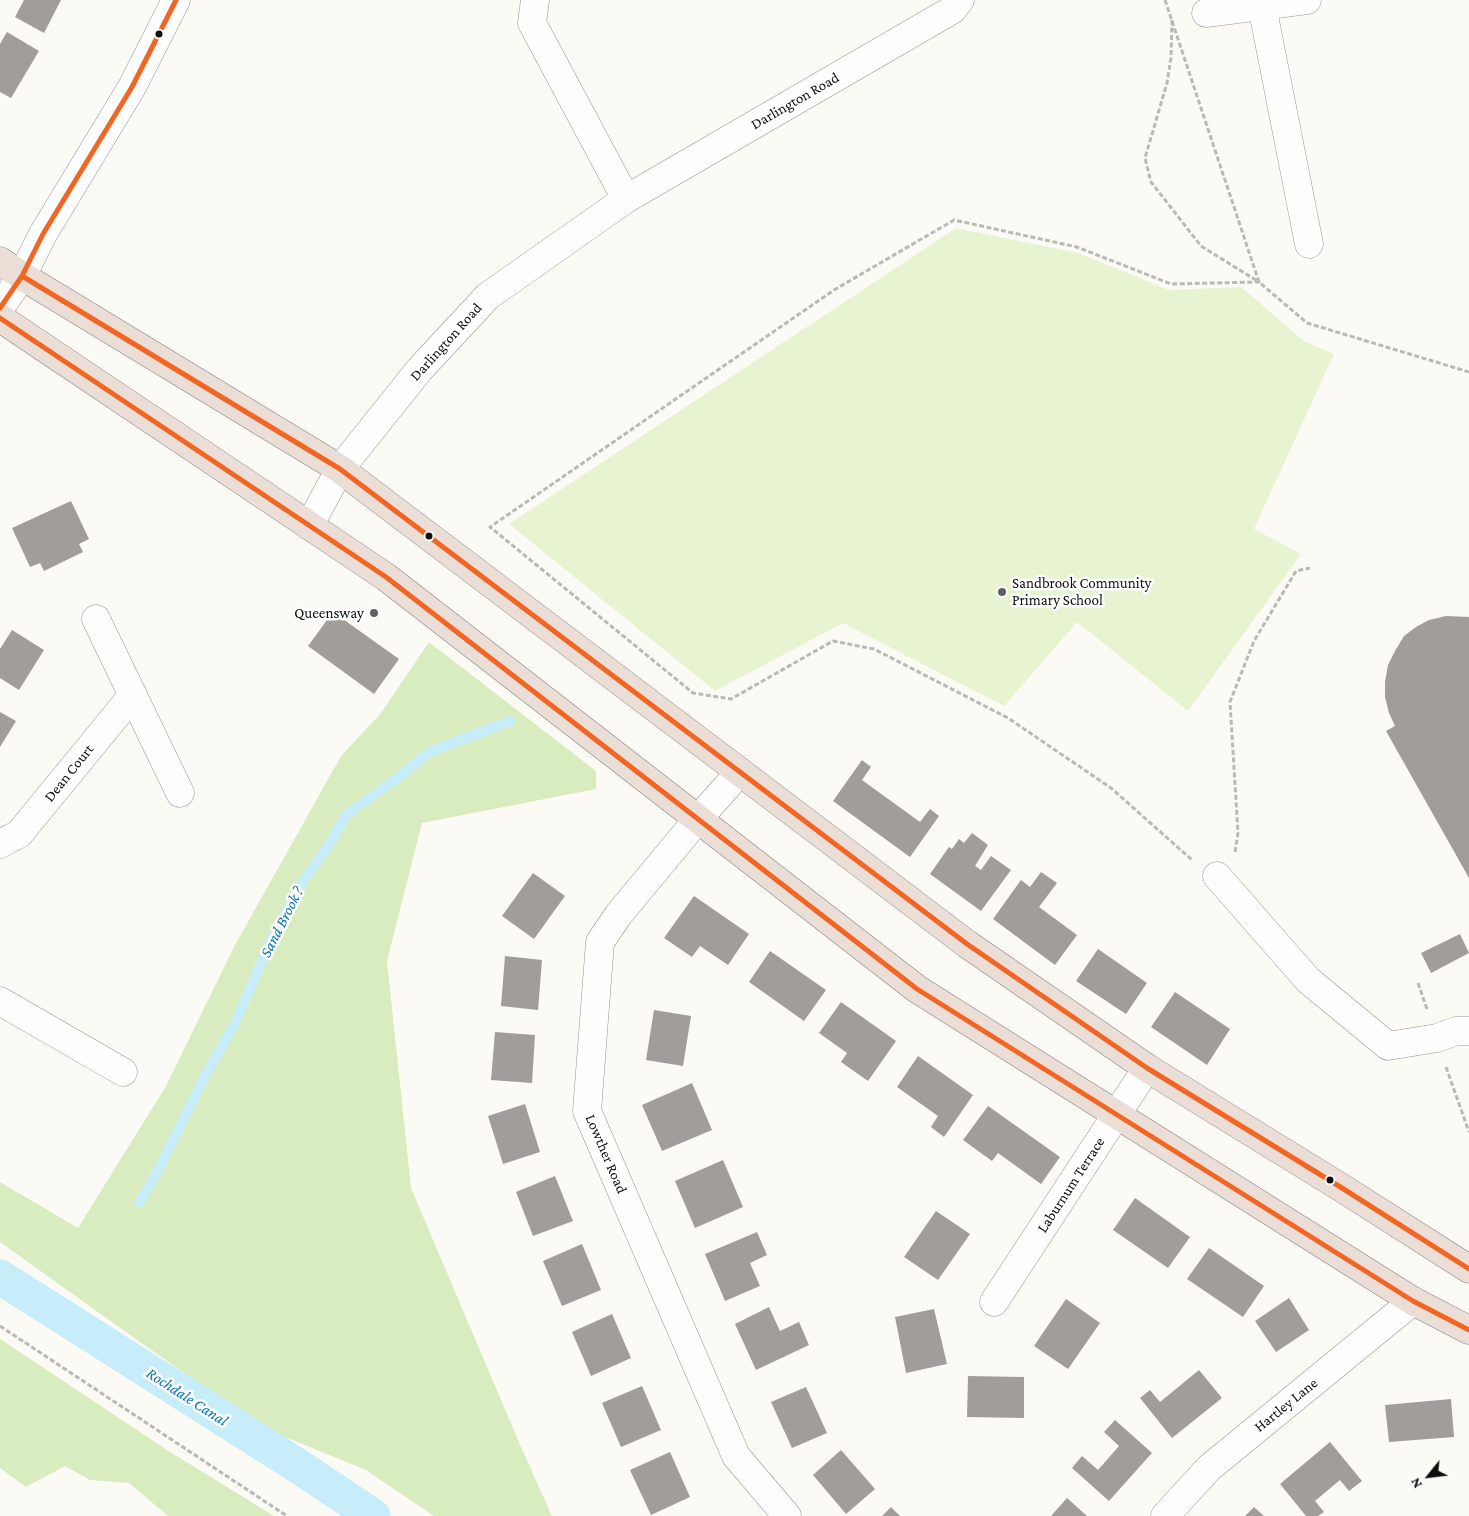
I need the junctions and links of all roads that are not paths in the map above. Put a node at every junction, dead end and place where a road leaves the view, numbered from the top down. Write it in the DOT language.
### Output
graph roads {
  1 [pos="176,0"];
  2 [pos="535,0"];
  3 [pos="960,0"];
  4 [pos="1307,0"];
  5 [pos="1262,6"];
  6 [pos="1206,13"];
  7 [pos="626,199"];
  8 [pos="1309,244"];
  9 [pos="11,269"];
  10 [pos="0,308"];
  11 [pos="0,318"];
  12 [pos="340,469"];
  13 [pos="310,526"];
  14 [pos="96,619"];
  15 [pos="133,695"];
  16 [pos="740,772"];
  17 [pos="180,793"];
  18 [pos="698,819"];
  19 [pos="0,844"];
  20 [pos="1216,876"];
  21 [pos="0,1001"];
  22 [pos="1469,1031"];
  23 [pos="1147,1068"];
  24 [pos="123,1072"];
  25 [pos="1117,1115"];
  26 [pos="1466,1263"];
  27 [pos="1413,1301"];
  28 [pos="994,1302"];
  29 [pos="1469,1330"];
  30 [pos="787,1516"];
  31 [pos="1165,1516"];
  1 -- 9 [label="street"];
  2 -- 7 [label="street"];
  3 -- 7 [label="street, Darlington Road"];
  4 -- 5 [label="street"];
  5 -- 6 [label="street"];
  5 -- 8 [label="street"];
  7 -- 12 [label="street, Darlington Road"];
  9 -- 10 [label="street"];
  9 -- 12 [label="highway"];
  11 -- 13 [label="highway"];
  12 -- 13 [label="street, Darlington Road"];
  12 -- 16 [label="highway"];
  13 -- 18 [label="highway"];
  14 -- 15 [label="street"];
  15 -- 17 [label="street"];
  15 -- 19 [label="street, Dean Court"];
  16 -- 18 [label="street, Lowther Road"];
  16 -- 23 [label="highway"];
  18 -- 25 [label="highway"];
  18 -- 30 [label="street, Lowther Road"];
  20 -- 22 [label="street"];
  21 -- 24 [label="street"];
  23 -- 25 [label="street, Laburnum Terrace"];
  23 -- 26 [label="highway"];
  25 -- 27 [label="highway"];
  25 -- 28 [label="street, Laburnum Terrace"];
  27 -- 29 [label="highway"];
  27 -- 31 [label="street, Hartley Lane"];
}
